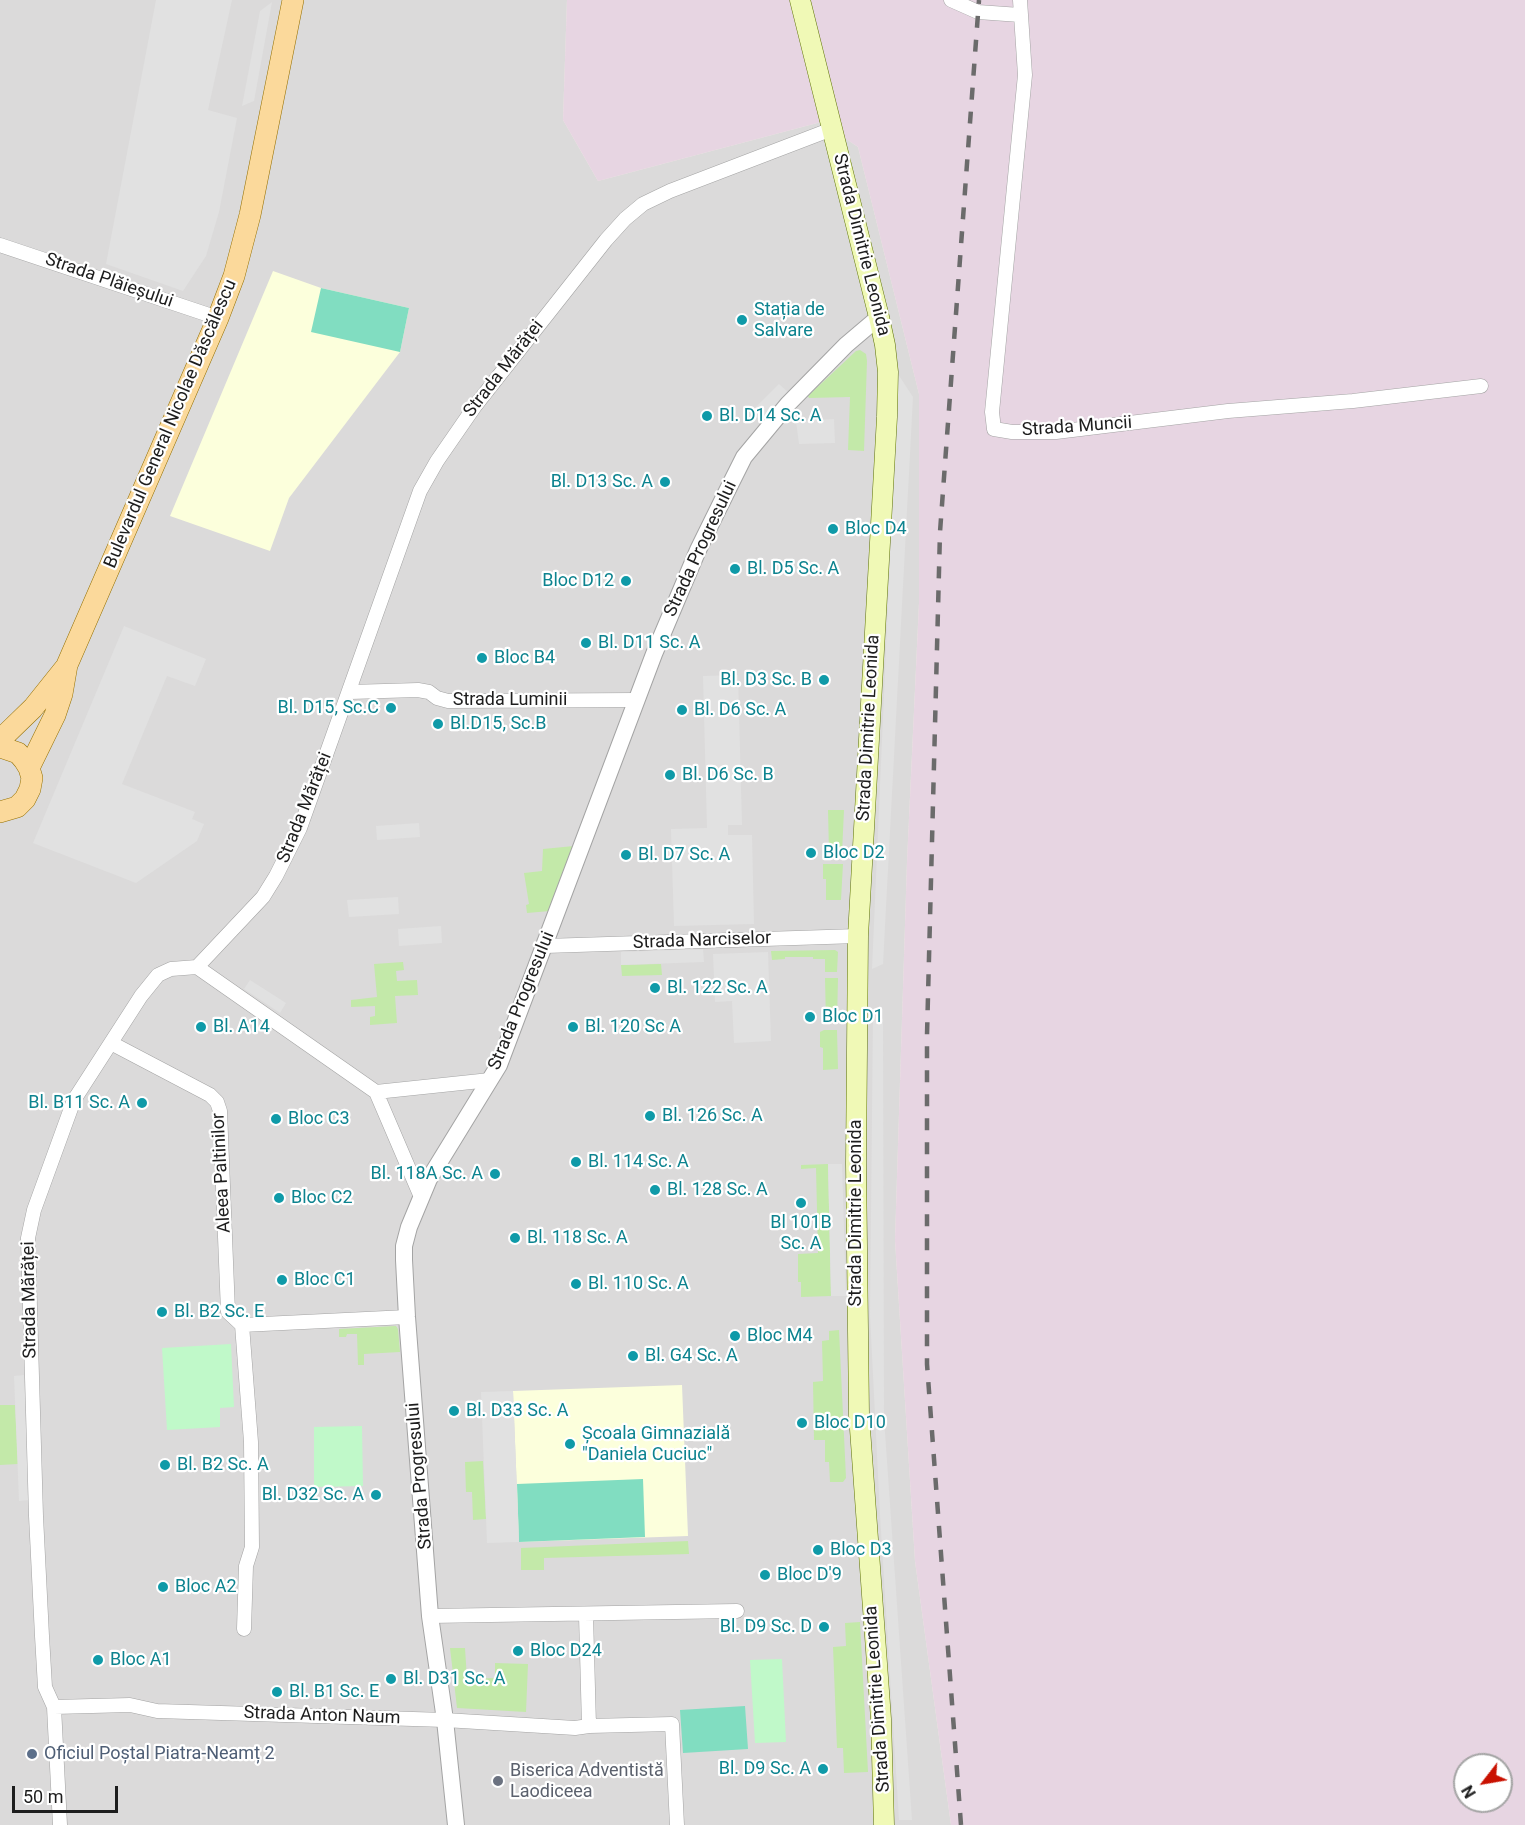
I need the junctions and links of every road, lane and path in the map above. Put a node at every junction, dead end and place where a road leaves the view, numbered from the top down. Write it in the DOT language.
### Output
graph roads {
  1 [pos="293,0"];
  2 [pos="800,0"];
  3 [pos="951,0"];
  4 [pos="1020,0"];
  5 [pos="1020,15"];
  6 [pos="832,129"];
  7 [pos="0,245"];
  8 [pos="879,317"];
  9 [pos="218,318"];
  10 [pos="1480,386"];
  11 [pos="67,665"];
  12 [pos="350,692"];
  13 [pos="637,700"];
  14 [pos="0,740"];
  15 [pos="0,747"];
  16 [pos="29,768"];
  17 [pos="2,816"];
  18 [pos="858,936"];
  19 [pos="545,946"];
  20 [pos="196,967"];
  21 [pos="111,1043"];
  22 [pos="490,1080"];
  23 [pos="376,1092"];
  24 [pos="422,1197"];
  25 [pos="406,1317"];
  26 [pos="242,1325"];
  27 [pos="737,1611"];
  28 [pos="586,1615"];
  29 [pos="430,1616"];
  30 [pos="244,1629"];
  31 [pos="54,1707"];
  32 [pos="445,1720"];
  33 [pos="590,1726"];
  34 [pos="60,1825"];
  35 [pos="456,1825"];
  36 [pos="677,1825"];
  37 [pos="884,1825"];
  1 -- 9 [label="main road, Bulevardul General Nicolae Dăscălescu"];
  2 -- 6 [label="main road, Strada Dimitrie Leonida"];
  3 -- 5 [label="street"];
  4 -- 5 [label="street, Strada Muncii"];
  5 -- 10 [label="street, Strada Muncii"];
  6 -- 8 [label="main road, Strada Dimitrie Leonida"];
  6 -- 12 [label="street, Strada Mărăței"];
  7 -- 9 [label="street, Strada Plăieșului"];
  8 -- 13 [label="street, Strada Progresului"];
  8 -- 18 [label="main road, Strada Dimitrie Leonida"];
  9 -- 11 [label="main road, Bulevardul General Nicolae Dăscălescu"];
  11 -- 14 [label="main road, Bulevardul General Nicolae Dăscălescu"];
  11 -- 16 [label="main road, Bulevardul General Nicolae Dăscălescu"];
  12 -- 13 [label="street, Strada Luminii"];
  12 -- 20 [label="street, Strada Mărăței"];
  13 -- 19 [label="street, Strada Progresului"];
  15 -- 16 [label="main road"];
  16 -- 17 [label="main road"];
  18 -- 19 [label="street, Strada Narciselor"];
  18 -- 37 [label="main road, Strada Dimitrie Leonida"];
  19 -- 22 [label="street, Strada Progresului"];
  20 -- 21 [label="street, Strada Mărăței"];
  20 -- 23 [label="street"];
  21 -- 26 [label="street, Aleea Paltinilor"];
  21 -- 31 [label="street, Strada Mărăței"];
  22 -- 23 [label="street"];
  22 -- 24 [label="street, Strada Progresului"];
  23 -- 24 [label="street"];
  24 -- 25 [label="street, Strada Progresului"];
  25 -- 26 [label="street"];
  25 -- 29 [label="street, Strada Progresului"];
  26 -- 30 [label="street, Aleea Paltinilor"];
  27 -- 28 [label="street"];
  28 -- 29 [label="street"];
  28 -- 33 [label="street"];
  29 -- 32 [label="street, Strada Progresului"];
  31 -- 32 [label="street, Strada Anton Naum"];
  31 -- 34 [label="street, Strada Mărăței"];
  32 -- 33 [label="street, Strada Anton Naum"];
  32 -- 35 [label="street, Strada Progresului"];
  33 -- 36 [label="street, Strada Anton Naum"];
}
